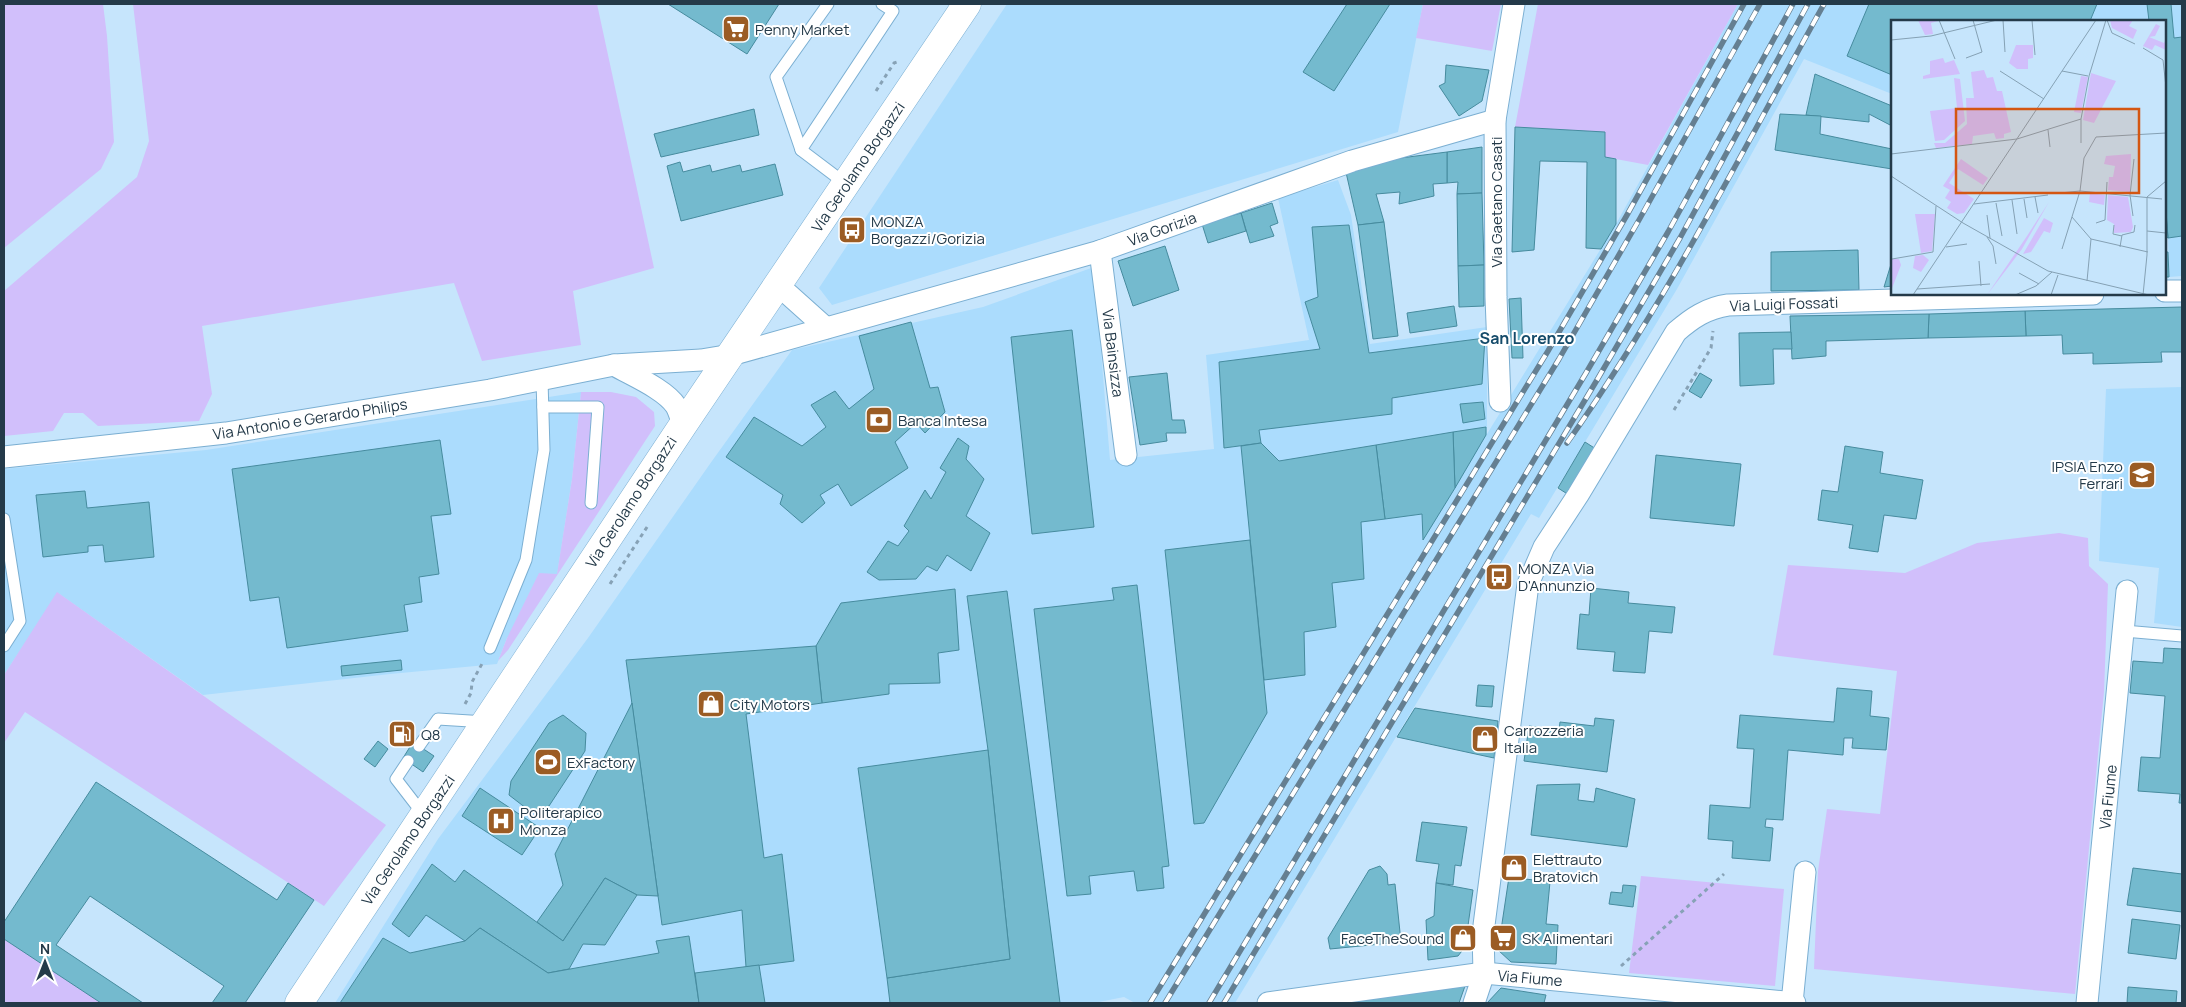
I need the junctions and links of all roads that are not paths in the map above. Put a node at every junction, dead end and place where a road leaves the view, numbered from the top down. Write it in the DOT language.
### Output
graph roads {
  1 [pos="828,4"];
  2 [pos="882,4"];
  3 [pos="966,4"];
  4 [pos="1514,4"];
  5 [pos="1495,120"];
  6 [pos="801,150"];
  7 [pos="846,184"];
  8 [pos="1100,251"];
  9 [pos="778,285"];
  10 [pos="2182,290"];
  11 [pos="2166,291"];
  12 [pos="2064,295"];
  13 [pos="826,328"];
  14 [pos="731,355"];
  15 [pos="614,366"];
  16 [pos="542,380"];
  17 [pos="1500,401"];
  18 [pos="543,407"];
  19 [pos="683,424"];
  20 [pos="1126,455"];
  21 [pos="4,457"];
  22 [pos="591,503"];
  23 [pos="4,519"];
  24 [pos="2127,591"];
  25 [pos="2124,631"];
  26 [pos="2182,636"];
  27 [pos="4,646"];
  28 [pos="490,648"];
  29 [pos="486,722"];
  30 [pos="419,746"];
  31 [pos="408,761"];
  32 [pos="424,816"];
  33 [pos="1805,872"];
  34 [pos="1484,973"];
  35 [pos="299,1003"];
  36 [pos="1268,1003"];
  37 [pos="1474,1003"];
  38 [pos="1793,1003"];
  39 [pos="2087,1003"];
  1 -- 6 [label="lane"];
  2 -- 6 [label="lane"];
  3 -- 7 [label="main road, Via Gerolamo Borgazzi"];
  4 -- 5 [label="street, Via Gaetano Casati"];
  5 -- 8 [label="street, Via Gorizia"];
  5 -- 17 [label="street, Via Gaetano Casati"];
  6 -- 7 [label="lane"];
  7 -- 9 [label="main road, Via Gerolamo Borgazzi"];
  8 -- 13 [label="street, Via Gorizia"];
  8 -- 20 [label="street, Via Bainsizza"];
  9 -- 13 [label="street"];
  9 -- 14 [label="main road, Via Gerolamo Borgazzi"];
  10 -- 11 [label="street"];
  12 -- 34 [label="street, Via Luigi Fossati"];
  13 -- 14 [label="street, Via Gorizia"];
  14 -- 15 [label="street, Via Antonio e Gerardo Philips"];
  14 -- 19 [label="main road, Via Gerolamo Borgazzi"];
  15 -- 16 [label="street, Via Antonio e Gerardo Philips"];
  15 -- 19 [label="street"];
  16 -- 18 [label="lane"];
  16 -- 21 [label="street, Via Antonio e Gerardo Philips"];
  18 -- 22 [label="lane"];
  18 -- 28 [label="lane"];
  19 -- 29 [label="main road, Via Gerolamo Borgazzi"];
  23 -- 27 [label="lane"];
  24 -- 25 [label="street, Via Fiume"];
  25 -- 26 [label="lane"];
  25 -- 39 [label="street, Via Fiume"];
  29 -- 30 [label="lane"];
  29 -- 32 [label="main road, Via Gerolamo Borgazzi"];
  31 -- 32 [label="lane"];
  32 -- 35 [label="main road, Via Gerolamo Borgazzi"];
  33 -- 38 [label="street, Via Fiume"];
  34 -- 36 [label="street, Via Fiume"];
  34 -- 37 [label="street, Via Luigi Fossati"];
  34 -- 38 [label="street, Via Fiume"];
}
